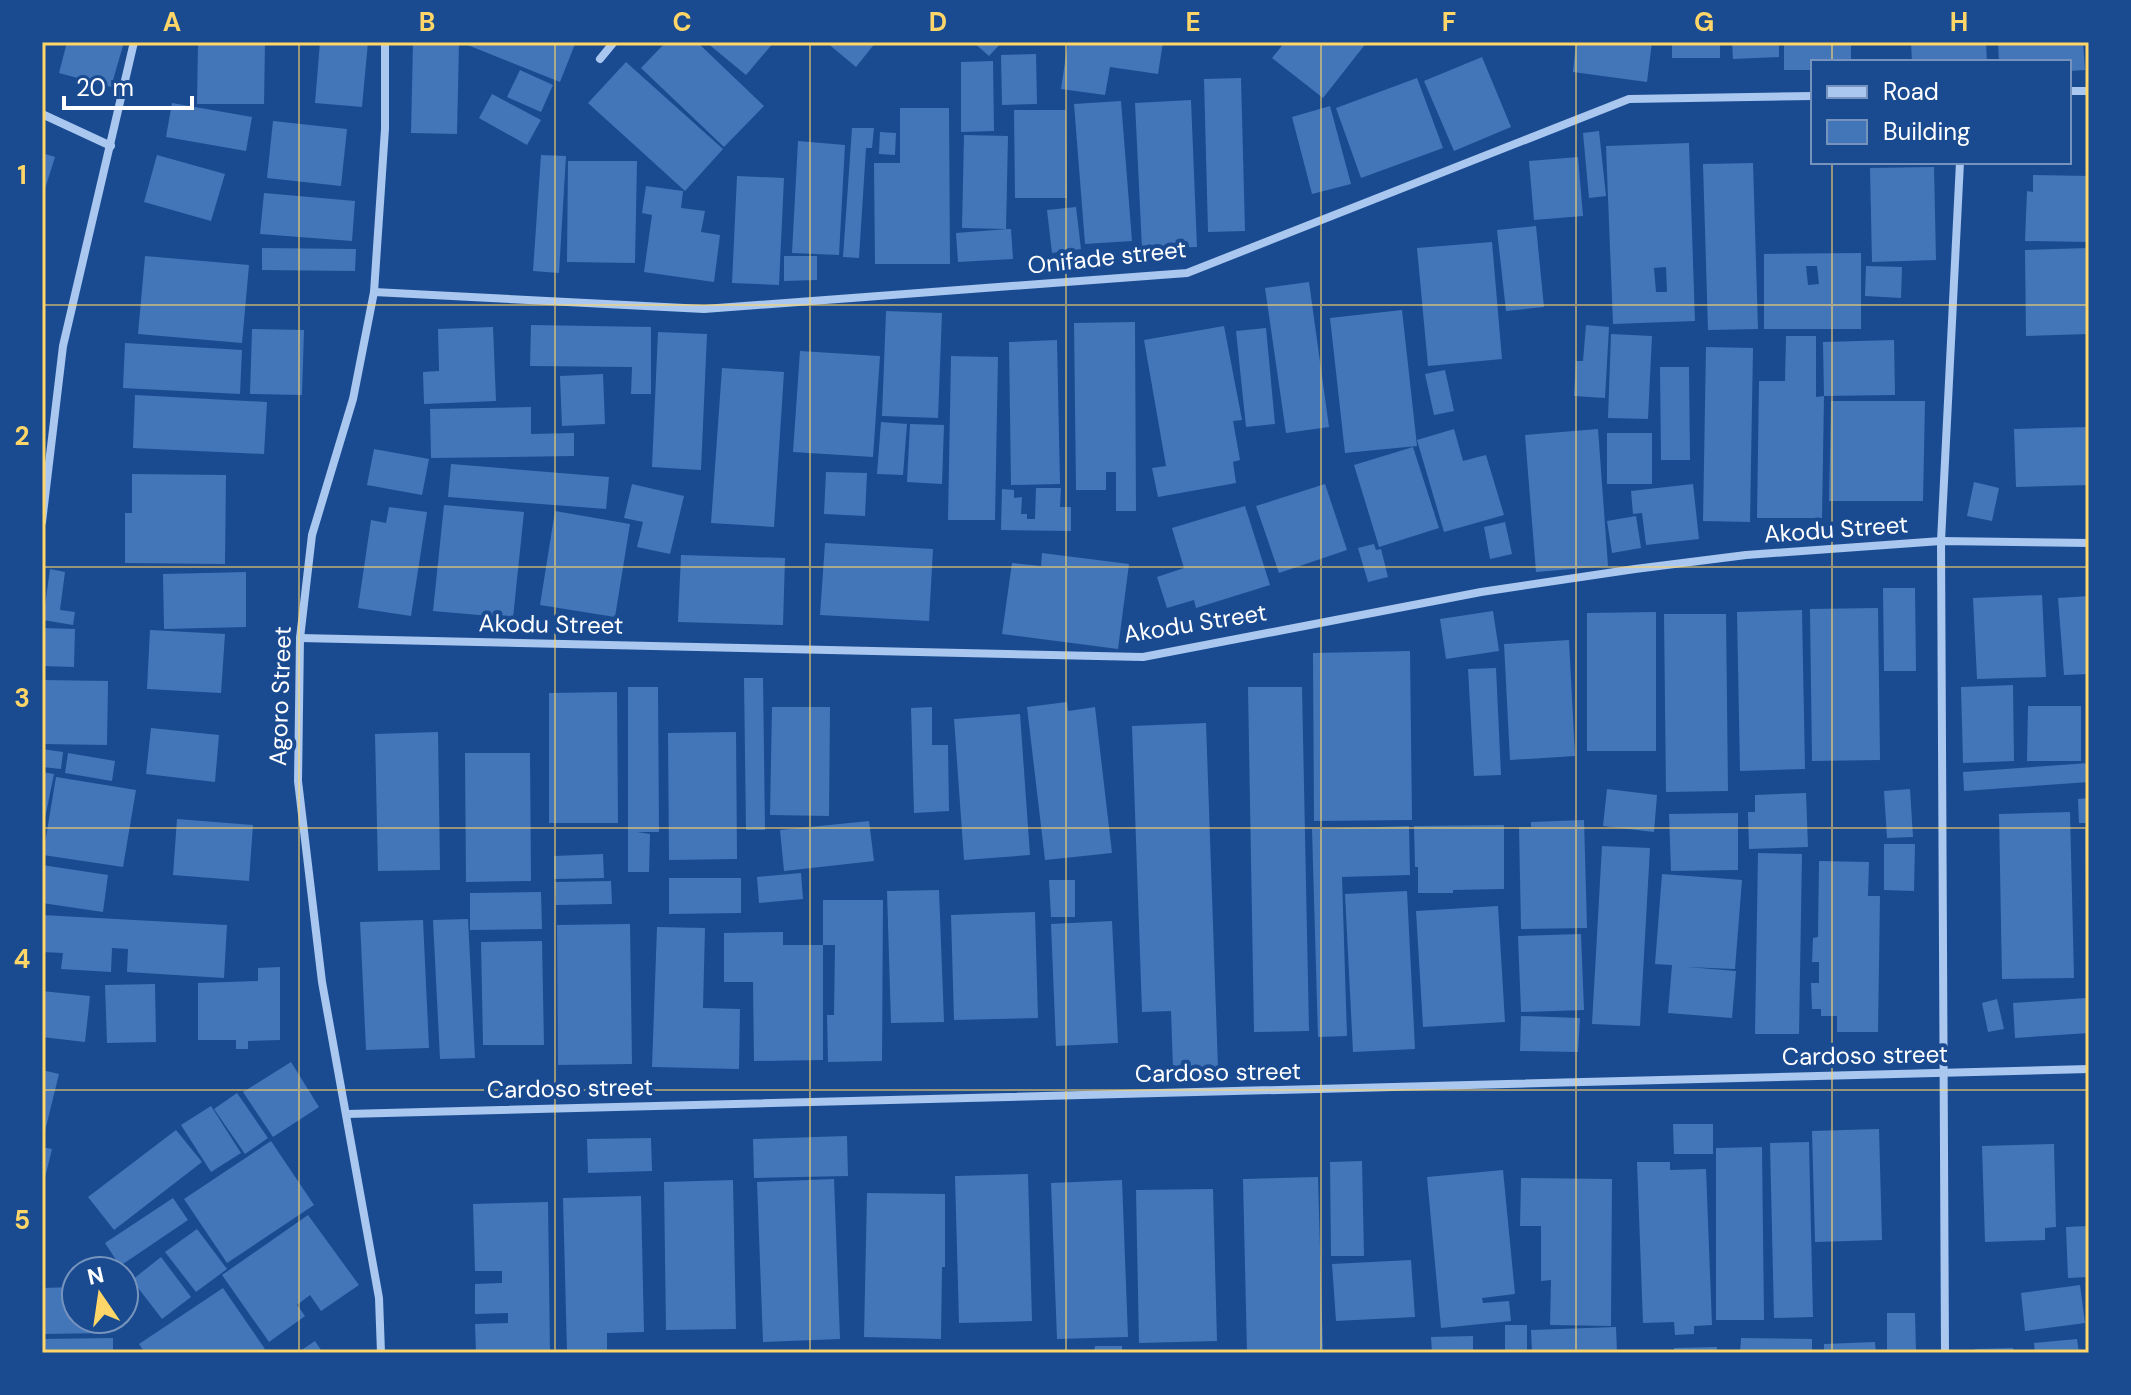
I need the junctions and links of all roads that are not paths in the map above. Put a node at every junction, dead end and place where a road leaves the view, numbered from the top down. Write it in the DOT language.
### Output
graph roads {
  1 [pos="134,42"];
  2 [pos="385,42"];
  3 [pos="614,42"];
  4 [pos="600,59"];
  5 [pos="1811,96"];
  6 [pos="42,114"];
  7 [pos="111,146"];
  8 [pos="1960,164"];
  9 [pos="374,292"];
  10 [pos="42,522"];
  11 [pos="1941,541"];
  12 [pos="2089,543"];
  13 [pos="300,638"];
  14 [pos="2089,1069"];
  15 [pos="1943,1073"];
  16 [pos="347,1114"];
  17 [pos="381,1353"];
  18 [pos="1945,1353"];
  1 -- 7 [label="street"];
  2 -- 9 [label="street, Agoro Street"];
  3 -- 4 [label="street"];
  5 -- 9 [label="street, Onifade street"];
  6 -- 7 [label="street"];
  7 -- 10 [label="street"];
  8 -- 11 [label="street"];
  9 -- 13 [label="street, Agoro Street"];
  11 -- 12 [label="street, Akodu Street"];
  11 -- 13 [label="street, Akodu Street"];
  11 -- 15 [label="street"];
  13 -- 16 [label="street, Agoro Street"];
  14 -- 15 [label="street, Cardoso street"];
  15 -- 16 [label="street, Cardoso street"];
  15 -- 18 [label="street"];
  16 -- 17 [label="street, Agoro Street"];
}
